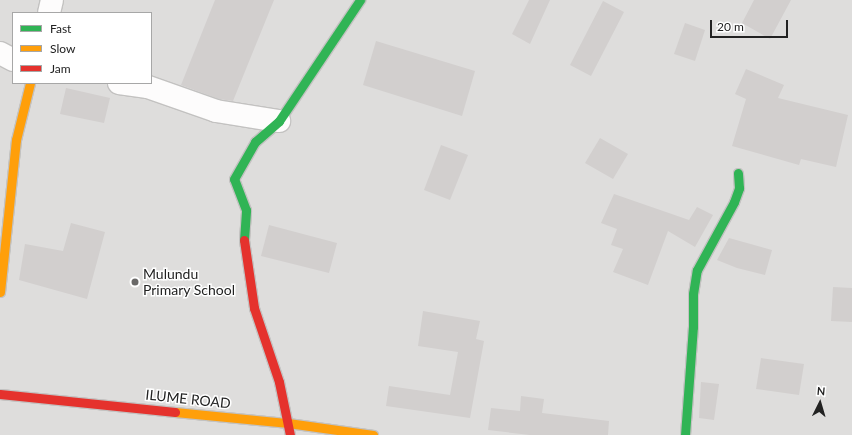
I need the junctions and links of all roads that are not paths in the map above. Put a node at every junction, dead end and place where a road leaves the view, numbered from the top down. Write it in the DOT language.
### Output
graph roads {
  1 [pos="52,0"];
  2 [pos="360,0"];
  3 [pos="49,12"];
  4 [pos="0,53"];
  5 [pos="12,59"];
  6 [pos="30,84"];
  7 [pos="126,84"];
  8 [pos="279,121"];
  9 [pos="738,173"];
  10 [pos="0,292"];
  11 [pos="0,394"];
  12 [pos="288,423"];
  13 [pos="290,435"];
  14 [pos="373,435"];
  15 [pos="685,435"];
  1 -- 3 [label="street"];
  2 -- 8 [label="street"];
  4 -- 5 [label="street"];
  6 -- 10 [label="street"];
  7 -- 8 [label="street"];
  8 -- 12 [label="street"];
  9 -- 15 [label="street"];
  11 -- 12 [label="street, ILUME ROAD"];
  12 -- 13 [label="street"];
  12 -- 14 [label="street, ILUME ROAD"];
}
